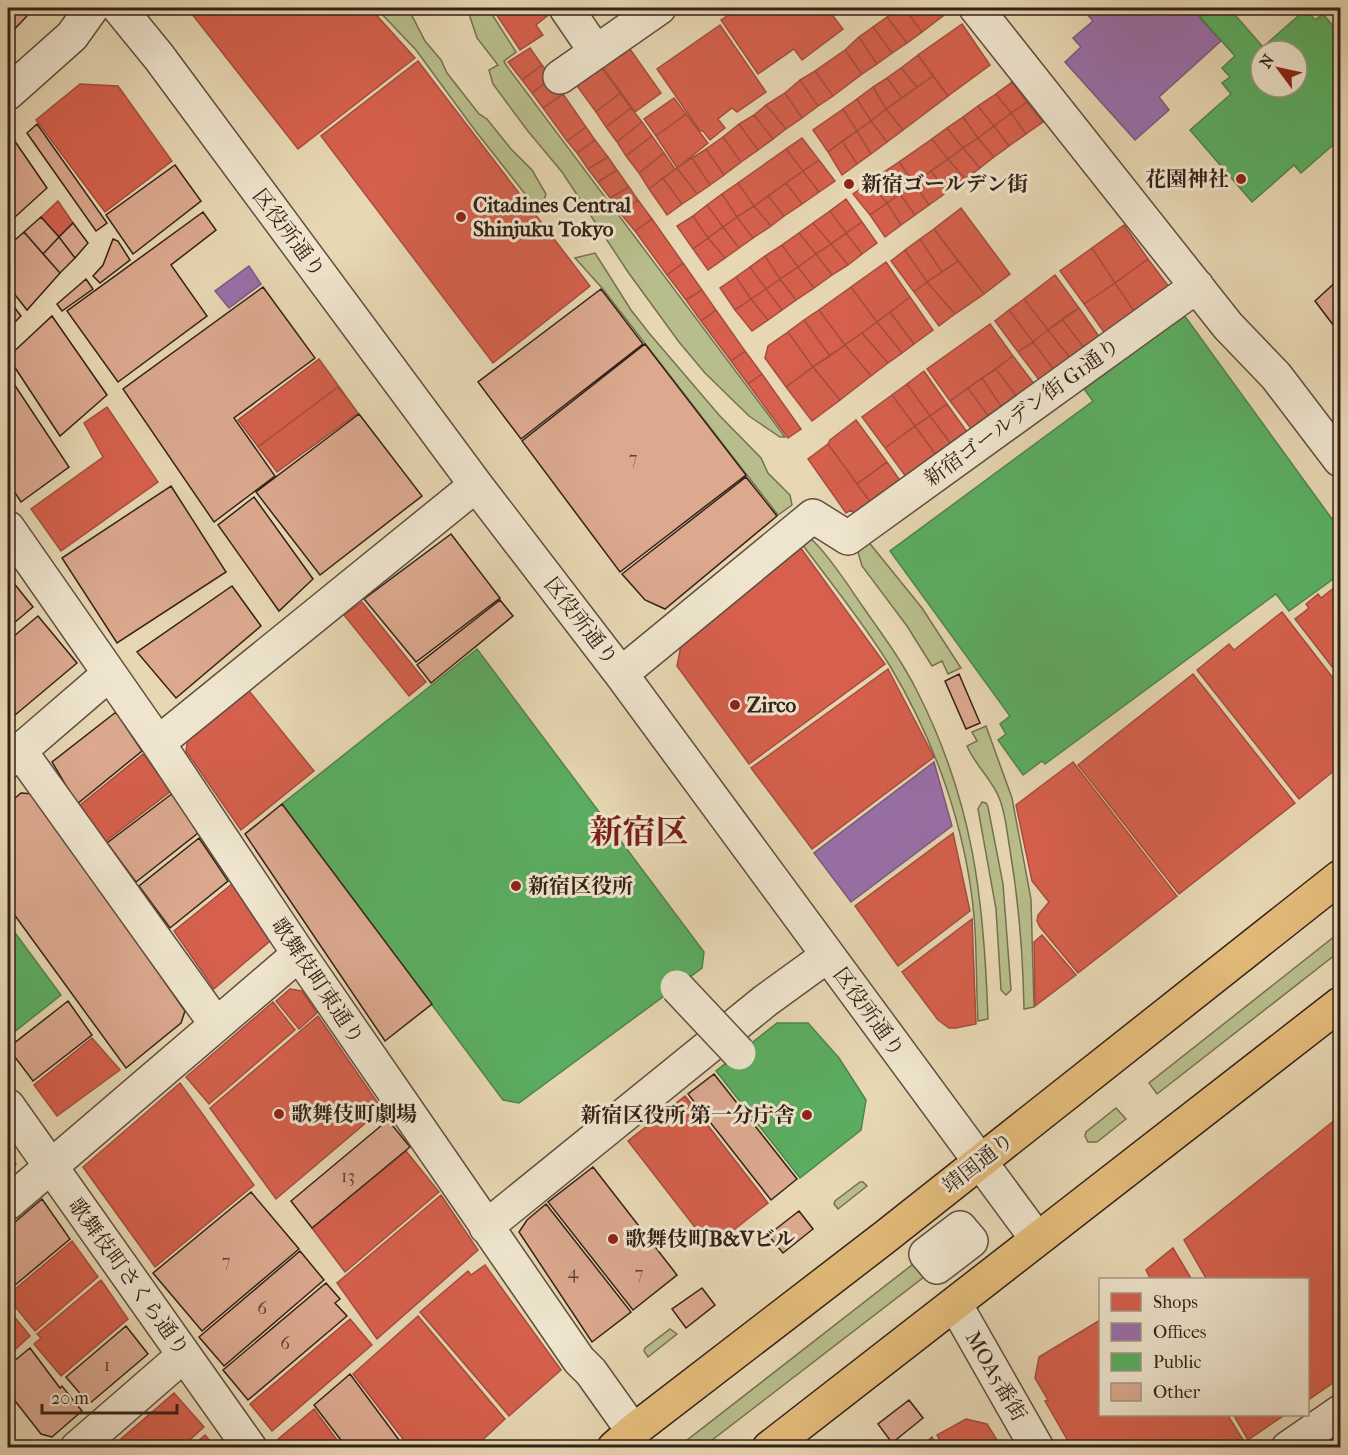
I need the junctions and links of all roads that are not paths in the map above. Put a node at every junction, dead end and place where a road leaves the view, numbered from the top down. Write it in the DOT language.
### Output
graph roads {
  1 [pos="92,8"];
  2 [pos="119,8"];
  3 [pos="566,8"];
  4 [pos="659,8"];
  5 [pos="976,8"];
  6 [pos="596,52"];
  7 [pos="560,77"];
  8 [pos="8,93"];
  9 [pos="1197,286"];
  10 [pos="1341,460"];
  11 [pos="476,485"];
  12 [pos="8,528"];
  13 [pos="109,674"];
  14 [pos="621,674"];
  15 [pos="158,743"];
  16 [pos="14,756"];
  17 [pos="1341,877"];
  18 [pos="299,954"];
  19 [pos="827,956"];
  20 [pos="677,987"];
  21 [pos="1341,1004"];
  22 [pos="216,1024"];
  23 [pos="739,1053"];
  24 [pos="8,1106"];
  25 [pos="980,1162"];
  26 [pos="50,1167"];
  27 [pos="8,1203"];
  28 [pos="486,1227"];
  29 [pos="1037,1239"];
  30 [pos="955,1304"];
  31 [pos="184,1355"];
  32 [pos="1341,1412"];
  33 [pos="623,1439"];
  34 [pos="77,1448"];
  35 [pos="250,1448"];
  36 [pos="770,1448"];
  37 [pos="1038,1448"];
  38 [pos="1288,1448"];
  1 -- 8 [label="street"];
  2 -- 11 [label="street, 区役所通り"];
  3 -- 6 [label="street"];
  4 -- 6 [label="street"];
  5 -- 9 [label="street"];
  6 -- 7 [label="street"];
  9 -- 10 [label="street"];
  9 -- 14 [label="street, 新宿ゴールデン街 G1通り"];
  11 -- 14 [label="street, 区役所通り"];
  11 -- 15 [label="street"];
  12 -- 13 [label="street, 歌舞伎町東通り"];
  13 -- 15 [label="street, 歌舞伎町東通り"];
  13 -- 16 [label="street"];
  14 -- 19 [label="street, 区役所通り"];
  15 -- 18 [label="street, 歌舞伎町東通り"];
  16 -- 22 [label="street"];
  17 -- 25 [label="main road, 靖国通り"];
  18 -- 22 [label="street"];
  18 -- 28 [label="street, 歌舞伎町東通り"];
  19 -- 25 [label="street, 区役所通り"];
  19 -- 28 [label="street"];
  20 -- 23 [label="street, bridge"];
  21 -- 29 [label="main road"];
  22 -- 26 [label="street"];
  24 -- 26 [label="street, 歌舞伎町さくら通り"];
  25 -- 29 [label="street, 区役所通り"];
  25 -- 33 [label="main road, 靖国通り"];
  26 -- 27 [label="street"];
  26 -- 31 [label="street, 歌舞伎町さくら通り"];
  28 -- 33 [label="street, 歌舞伎町東通り"];
  29 -- 30 [label="main road"];
  30 -- 36 [label="main road"];
  30 -- 37 [label="street, MOA5番街"];
  31 -- 34 [label="street"];
  31 -- 35 [label="street, 歌舞伎町さくら通り"];
  32 -- 38 [label="street"];
}
